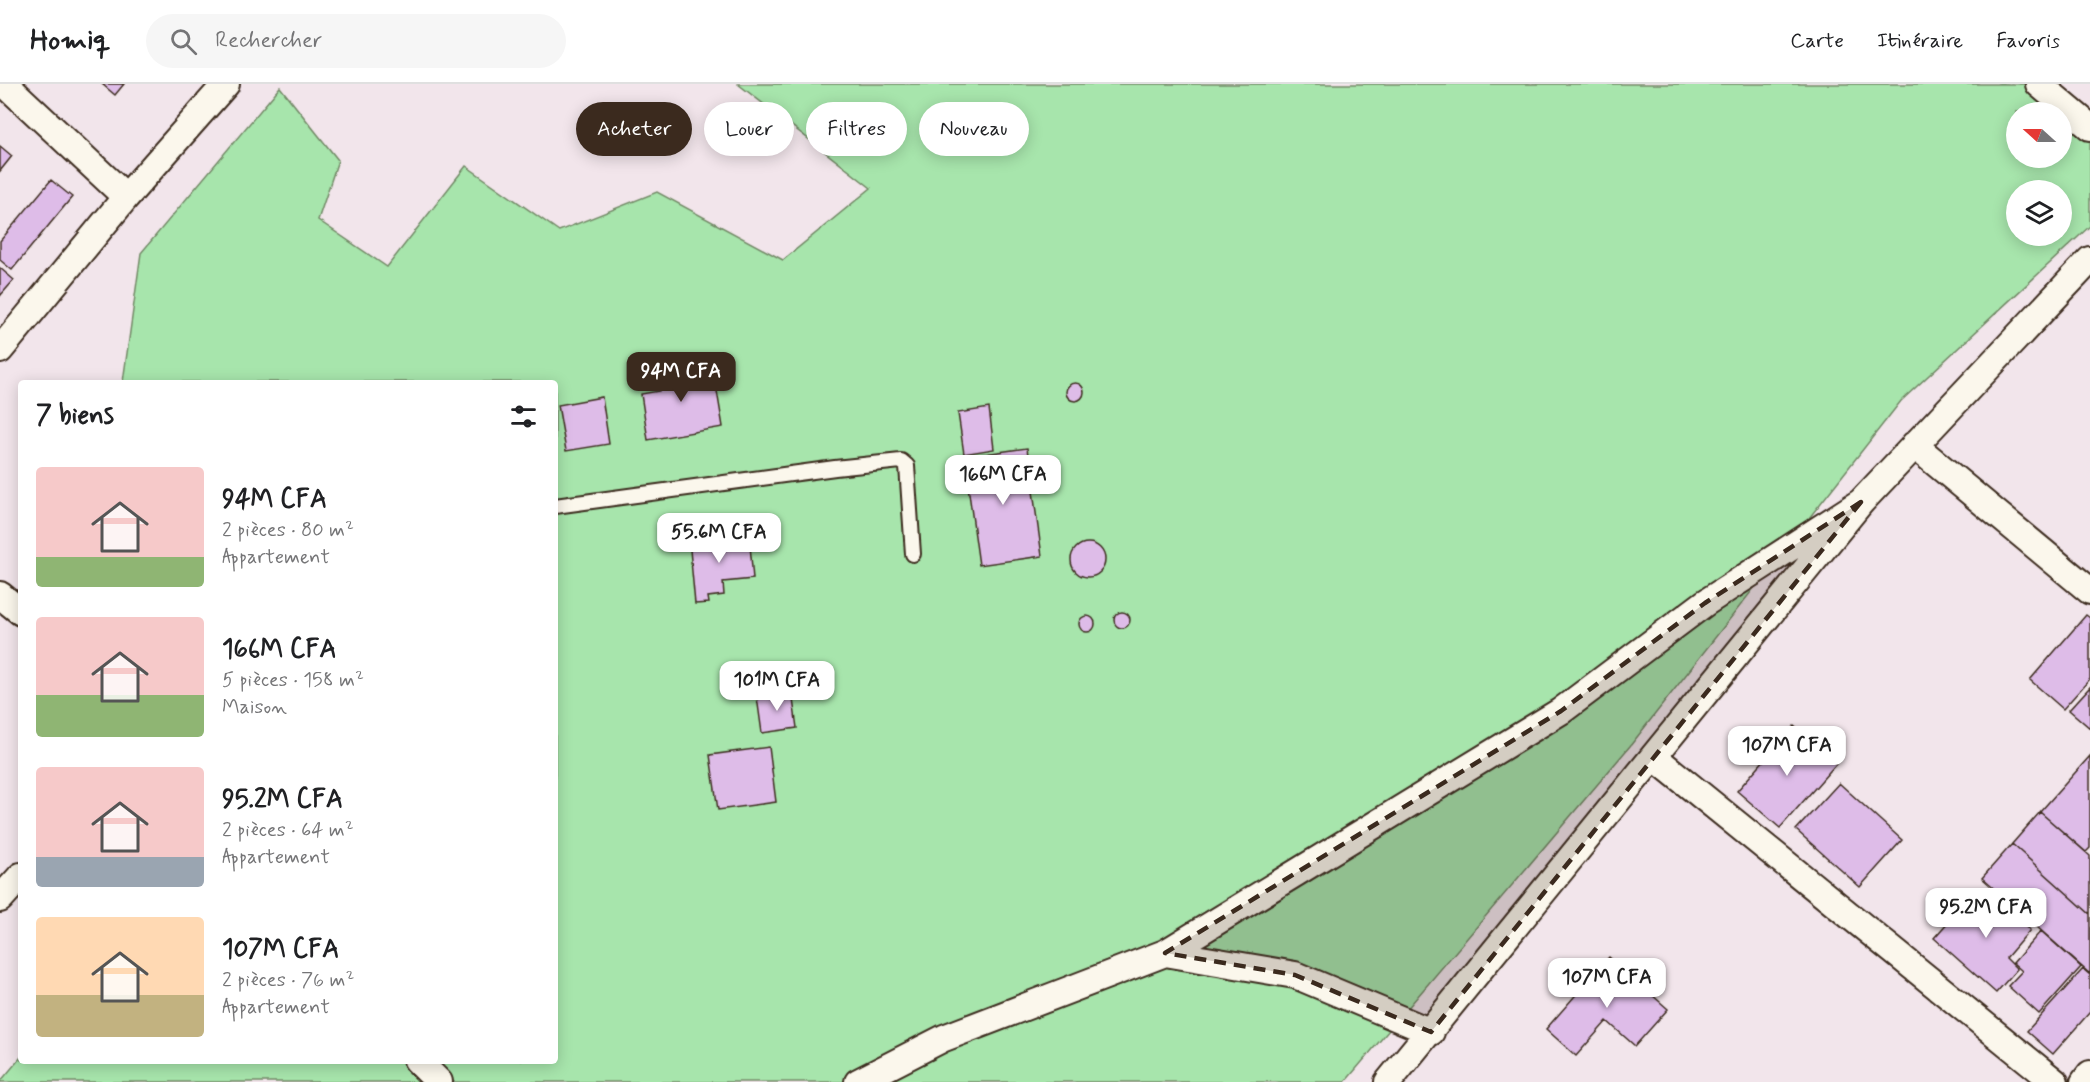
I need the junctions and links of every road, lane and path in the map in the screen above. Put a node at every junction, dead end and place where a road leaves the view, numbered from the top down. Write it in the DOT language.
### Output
graph roads {
  1 [pos="5,84"];
  2 [pos="226,84"];
  3 [pos="2039,84"];
  4 [pos="2090,127"];
  5 [pos="126,197"];
  6 [pos="2090,260"];
  7 [pos="0,350"];
  8 [pos="1914,446"];
  9 [pos="1861,502"];
  10 [pos="558,506"];
  11 [pos="913,554"];
  12 [pos="2090,591"];
  13 [pos="0,595"];
  14 [pos="18,610"];
  15 [pos="1654,757"];
  16 [pos="18,879"];
  17 [pos="0,899"];
  18 [pos="1165,953"];
  19 [pos="1431,1032"];
  20 [pos="421,1064"];
  21 [pos="2090,1074"];
  22 [pos="439,1082"];
  23 [pos="858,1082"];
  24 [pos="1388,1082"];
  25 [pos="2055,1082"];
  26 [pos="2084,1082"];
  1 -- 5 [label="street"];
  2 -- 5 [label="street"];
  3 -- 4 [label="street"];
  5 -- 7 [label="street"];
  6 -- 8 [label="street"];
  8 -- 9 [label="street"];
  8 -- 12 [label="street"];
  9 -- 15 [label="street"];
  9 -- 18 [label="street"];
  10 -- 11 [label="lane"];
  13 -- 14 [label="street"];
  15 -- 19 [label="street"];
  15 -- 25 [label="street"];
  16 -- 17 [label="street"];
  18 -- 19 [label="street"];
  18 -- 23 [label="street"];
  19 -- 24 [label="street"];
  20 -- 22 [label="street"];
  21 -- 26 [label="street"];
}
